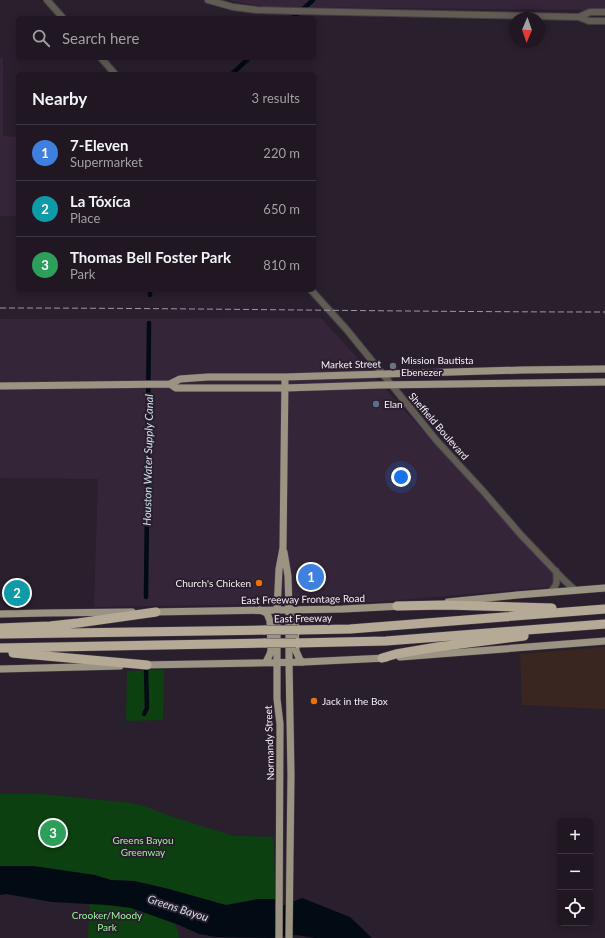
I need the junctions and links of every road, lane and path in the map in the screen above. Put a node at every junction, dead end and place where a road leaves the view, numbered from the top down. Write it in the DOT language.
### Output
graph roads {
  1 [pos="47,0"];
  2 [pos="208,0"];
  3 [pos="605,12"];
  4 [pos="61,16"];
  5 [pos="579,17"];
  6 [pos="605,21"];
  7 [pos="103,60"];
  8 [pos="113,72"];
  9 [pos="313,292"];
  10 [pos="605,369"];
  11 [pos="382,374"];
  12 [pos="285,377"];
  13 [pos="605,382"];
  14 [pos="170,384"];
  15 [pos="391,385"];
  16 [pos="0,386"];
  17 [pos="285,388"];
  18 [pos="283,548"];
  19 [pos="556,571"];
  20 [pos="605,588"];
  21 [pos="575,590"];
  22 [pos="550,592"];
  23 [pos="397,606"];
  24 [pos="605,609"];
  25 [pos="260,610"];
  26 [pos="277,610"];
  27 [pos="289,610"];
  28 [pos="299,610"];
  29 [pos="156,612"];
  30 [pos="0,614"];
  31 [pos="605,624"];
  32 [pos="0,628"];
  33 [pos="0,634"];
  34 [pos="605,641"];
  35 [pos="0,650"];
  36 [pos="382,658"];
  37 [pos="266,662"];
  38 [pos="277,662"];
  39 [pos="289,662"];
  40 [pos="303,662"];
  41 [pos="147,665"];
  42 [pos="0,669"];
  43 [pos="279,938"];
  44 [pos="289,938"];
  1 -- 4 [label="street"];
  2 -- 5 [label="street"];
  3 -- 5 [label="street"];
  5 -- 6 [label="street"];
  7 -- 8 [label="street"];
  9 -- 11 [label="street, Sheffield Boulevard"];
  10 -- 11 [label="main road, Market Street"];
  11 -- 12 [label="main road, Market Street"];
  11 -- 15 [label="street, Sheffield Boulevard"];
  12 -- 14 [label="main road, Market Street"];
  12 -- 17 [label="main road, Normandy Street"];
  13 -- 15 [label="main road, Market Street"];
  14 -- 16 [label="main road, Market Street"];
  14 -- 17 [label="main road, Market Street"];
  15 -- 17 [label="main road, Market Street"];
  15 -- 19 [label="street, Sheffield Boulevard"];
  17 -- 18 [label="main road, Normandy Street"];
  18 -- 26 [label="main road, Normandy Street"];
  18 -- 27 [label="main road, Normandy Street"];
  19 -- 21 [label="street, Sheffield Boulevard"];
  19 -- 22 [label="street"];
  20 -- 21 [label="main road, East Freeway Frontage Road"];
  21 -- 22 [label="main road, East Freeway Frontage Road"];
  22 -- 23 [label="main road, East Freeway Frontage Road"];
  23 -- 24 [label="highway"];
  23 -- 28 [label="main road, East Freeway Frontage Road"];
  24 -- 33 [label="highway, East Freeway, bridge"];
  25 -- 26 [label="main road, East Freeway Frontage Road"];
  25 -- 29 [label="main road, East Freeway Frontage Road"];
  25 -- 37 [label="main road"];
  26 -- 27 [label="main road, East Freeway Frontage Road"];
  26 -- 38 [label="main road, Normandy Street"];
  27 -- 28 [label="main road, East Freeway Frontage Road"];
  27 -- 39 [label="main road, Normandy Street"];
  28 -- 40 [label="main road"];
  29 -- 30 [label="main road, East Freeway Frontage Road"];
  29 -- 32 [label="highway"];
  31 -- 35 [label="highway, bridge"];
  31 -- 36 [label="highway"];
  34 -- 36 [label="main road"];
  35 -- 41 [label="highway"];
  36 -- 40 [label="main road"];
  37 -- 38 [label="main road"];
  37 -- 41 [label="main road"];
  38 -- 39 [label="main road"];
  38 -- 43 [label="main road, Normandy Street"];
  39 -- 40 [label="main road"];
  39 -- 44 [label="main road, Normandy Street"];
  41 -- 42 [label="main road"];
}
